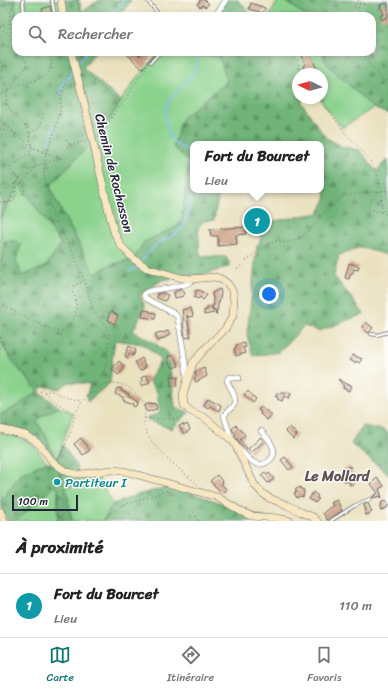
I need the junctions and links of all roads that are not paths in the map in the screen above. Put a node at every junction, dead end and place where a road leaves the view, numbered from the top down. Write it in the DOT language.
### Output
graph roads {
  1 [pos="22,0"];
  2 [pos="52,0"];
  3 [pos="61,0"];
  4 [pos="147,0"];
  5 [pos="226,0"];
  6 [pos="24,12"];
  7 [pos="54,12"];
  8 [pos="62,12"];
  9 [pos="157,12"];
  10 [pos="218,12"];
  11 [pos="72,56"];
  12 [pos="156,56"];
  13 [pos="151,62"];
  14 [pos="191,279"];
  15 [pos="388,332"];
  16 [pos="371,334"];
  17 [pos="239,378"];
  18 [pos="187,381"];
  19 [pos="0,429"];
  20 [pos="261,431"];
  21 [pos="233,441"];
  22 [pos="237,448"];
  23 [pos="370,499"];
  24 [pos="0,511"];
  25 [pos="4,521"];
  26 [pos="290,521"];
  27 [pos="317,521"];
  28 [pos="332,521"];
  1 -- 6 [label="lane"];
  2 -- 7 [label="lane"];
  3 -- 8 [label="street"];
  4 -- 9 [label="lane"];
  5 -- 10 [label="street"];
  11 -- 14 [label="street, Chemin de Rochasson"];
  12 -- 13 [label="lane"];
  14 -- 18 [label="street, Chemin de Rochasson"];
  14 -- 18 [label="street"];
  15 -- 16 [label="lane"];
  17 -- 21 [label="street"];
  18 -- 21 [label="street, Chemin de Rochasson"];
  19 -- 26 [label="street"];
  20 -- 22 [label="street"];
  21 -- 22 [label="street"];
  22 -- 27 [label="street"];
  23 -- 28 [label="lane"];
  24 -- 25 [label="street"];
}
